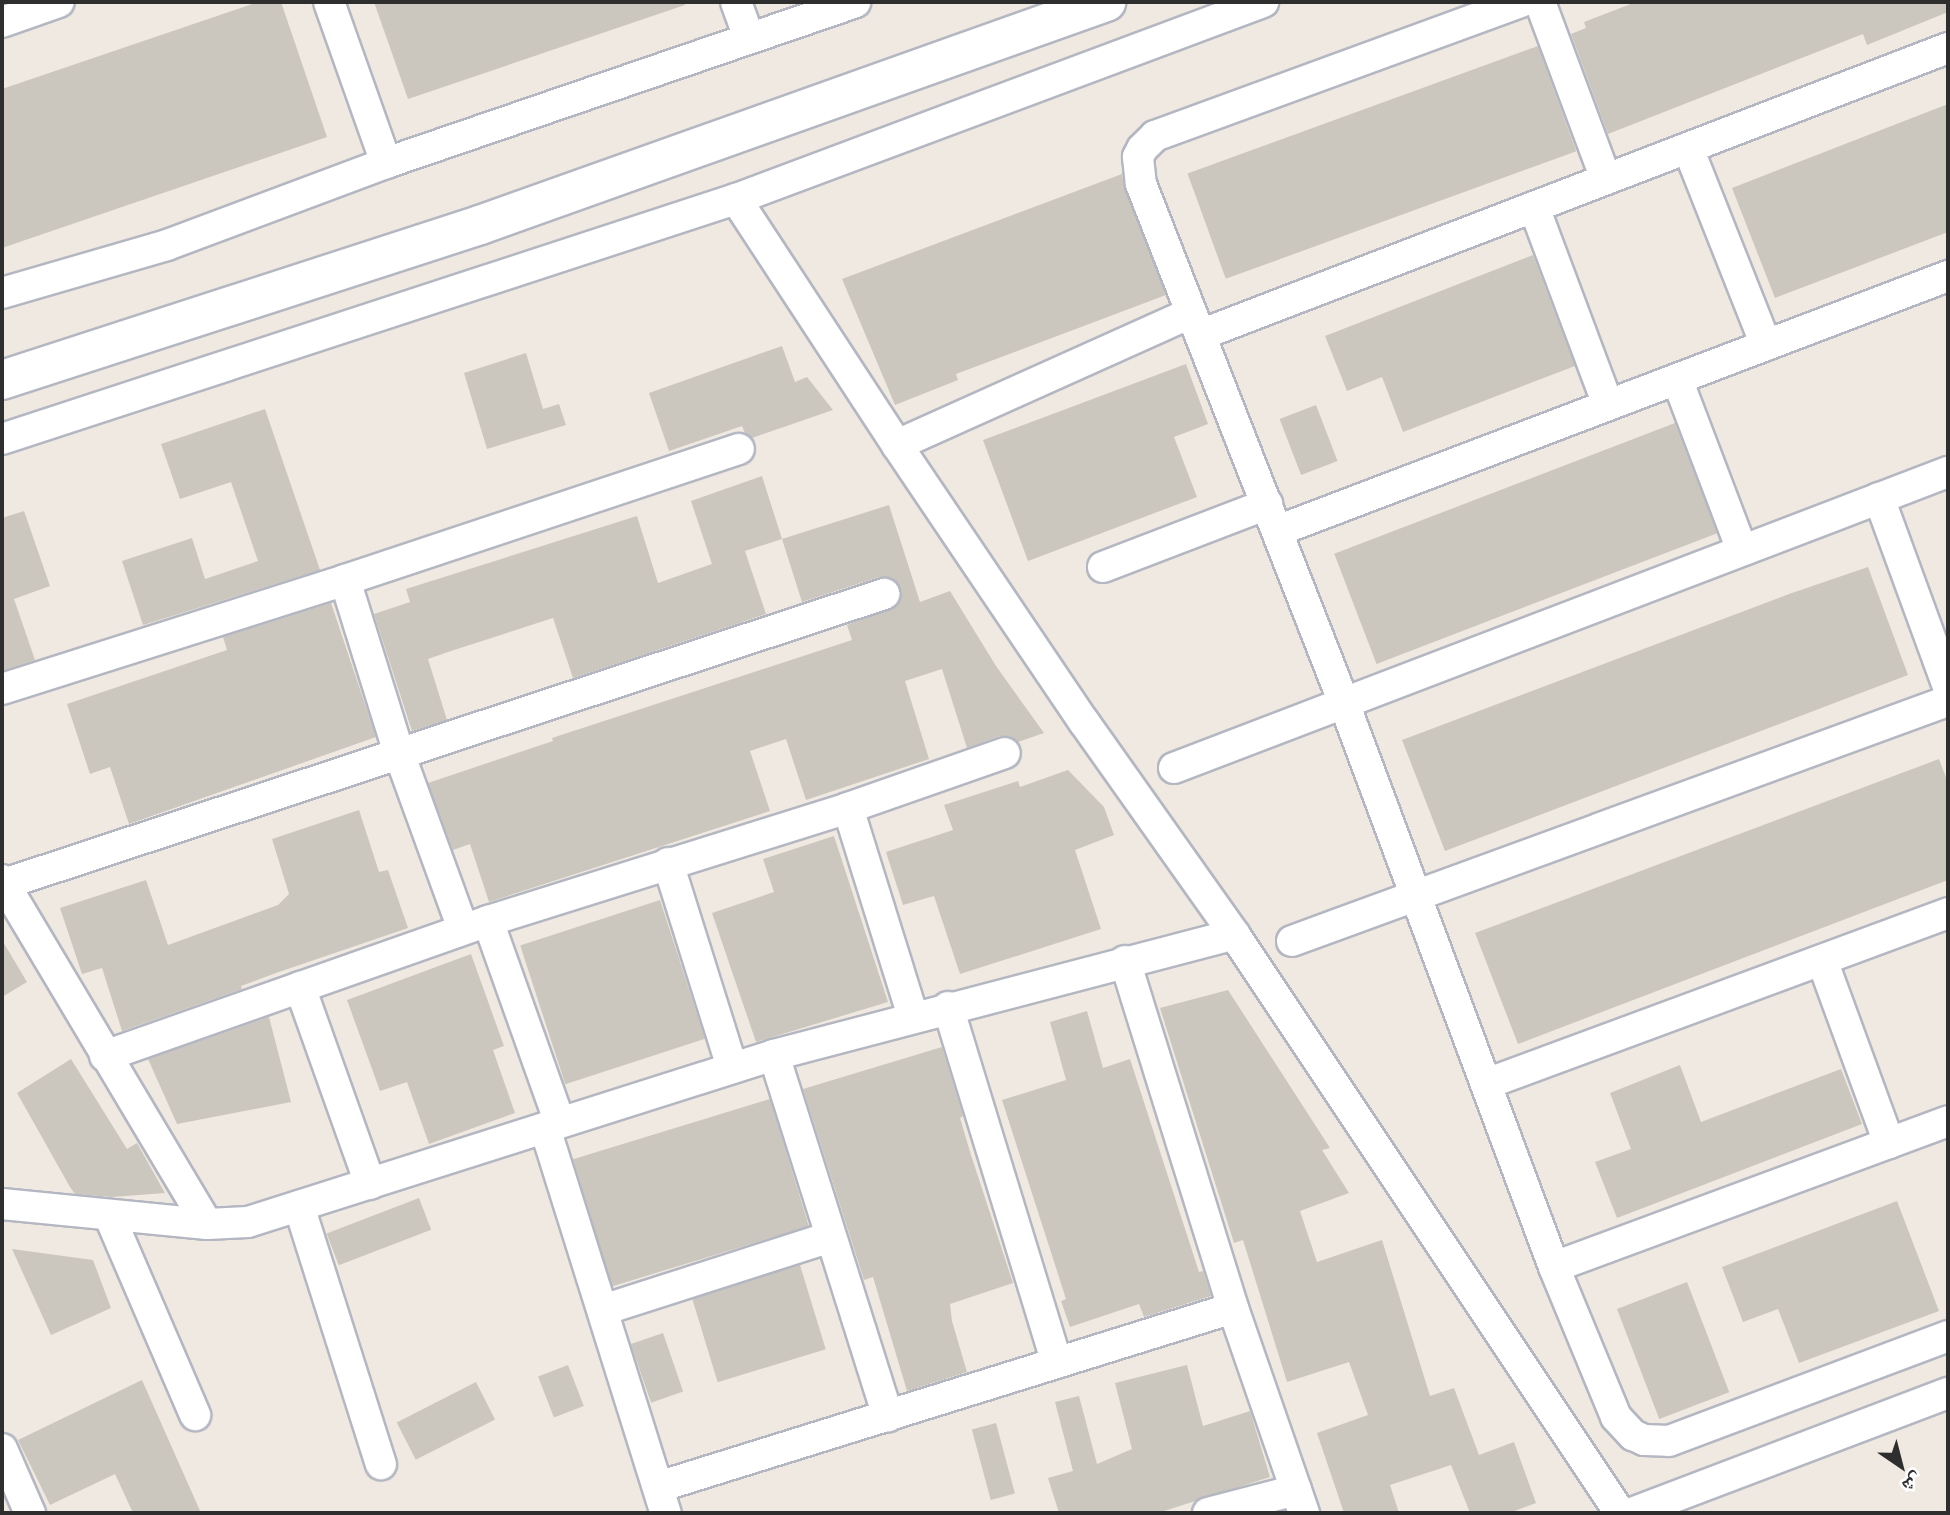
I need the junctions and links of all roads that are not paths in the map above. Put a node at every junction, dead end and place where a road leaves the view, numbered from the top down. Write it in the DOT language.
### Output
graph roads {
  1 [pos="59,2"];
  2 [pos="329,2"];
  3 [pos="736,2"];
  4 [pos="855,2"];
  5 [pos="1106,2"];
  6 [pos="1263,2"];
  7 [pos="1521,2"];
  8 [pos="1541,2"];
  9 [pos="2,22"];
  10 [pos="749,38"];
  11 [pos="1948,48"];
  12 [pos="1688,148"];
  13 [pos="386,163"];
  14 [pos="1606,179"];
  15 [pos="736,199"];
  16 [pos="1534,207"];
  17 [pos="1948,275"];
  18 [pos="2,293"];
  19 [pos="1196,324"];
  20 [pos="1766,345"];
  21 [pos="1677,379"];
  22 [pos="2,380"];
  23 [pos="1608,405"];
  24 [pos="2,439"];
  25 [pos="897,445"];
  26 [pos="739,449"];
  27 [pos="1948,472"];
  28 [pos="1879,498"];
  29 [pos="1272,518"];
  30 [pos="1742,550"];
  31 [pos="1103,567"];
  32 [pos="345,580"];
  33 [pos="884,594"];
  34 [pos="1948,687"];
  35 [pos="2,689"];
  36 [pos="1948,701"];
  37 [pos="1344,703"];
  38 [pos="399,753"];
  39 [pos="1005,753"];
  40 [pos="1174,768"];
  41 [pos="848,808"];
  42 [pos="668,863"];
  43 [pos="3,882"];
  44 [pos="1416,897"];
  45 [pos="1948,913"];
  46 [pos="476,925"];
  47 [pos="1234,934"];
  48 [pos="1292,942"];
  49 [pos="1822,960"];
  50 [pos="1125,961"];
  51 [pos="300,987"];
  52 [pos="948,1007"];
  53 [pos="913,1017"];
  54 [pos="774,1055"];
  55 [pos="105,1056"];
  56 [pos="732,1067"];
  57 [pos="1486,1084"];
  58 [pos="1948,1121"];
  59 [pos="553,1126"];
  60 [pos="1889,1143"];
  61 [pos="370,1184"];
  62 [pos="2,1204"];
  63 [pos="299,1206"];
  64 [pos="109,1215"];
  65 [pos="207,1224"];
  66 [pos="831,1237"];
  67 [pos="1554,1267"];
  68 [pos="1233,1308"];
  69 [pos="603,1310"];
  70 [pos="1948,1336"];
  71 [pos="1057,1363"];
  72 [pos="1948,1393"];
  73 [pos="195,1415"];
  74 [pos="888,1416"];
  75 [pos="2,1448"];
  76 [pos="381,1464"];
  77 [pos="662,1500"];
  78 [pos="1300,1502"];
  79 [pos="30,1513"];
  80 [pos="1208,1513"];
  81 [pos="1620,1513"];
  82 [pos="1632,1513"];
  1 -- 9 [label="street"];
  2 -- 13 [label="street"];
  3 -- 10 [label="street"];
  4 -- 10 [label="street"];
  5 -- 22 [label="street"];
  6 -- 15 [label="street"];
  7 -- 19 [label="street"];
  8 -- 14 [label="street"];
  10 -- 13 [label="street"];
  11 -- 12 [label="street"];
  12 -- 14 [label="street"];
  12 -- 20 [label="street"];
  13 -- 18 [label="street"];
  14 -- 16 [label="street"];
  15 -- 24 [label="street"];
  15 -- 25 [label="street"];
  16 -- 19 [label="street"];
  16 -- 23 [label="street"];
  17 -- 20 [label="street"];
  19 -- 25 [label="street"];
  19 -- 29 [label="street"];
  20 -- 21 [label="street"];
  21 -- 23 [label="street"];
  21 -- 30 [label="street"];
  23 -- 29 [label="street"];
  25 -- 47 [label="street"];
  26 -- 32 [label="street"];
  27 -- 28 [label="street"];
  28 -- 30 [label="street"];
  28 -- 34 [label="street"];
  29 -- 31 [label="street"];
  29 -- 37 [label="street"];
  30 -- 37 [label="street"];
  32 -- 35 [label="street"];
  32 -- 38 [label="street"];
  33 -- 38 [label="street"];
  36 -- 44 [label="street"];
  37 -- 40 [label="street"];
  37 -- 44 [label="street"];
  38 -- 43 [label="street"];
  38 -- 46 [label="street"];
  39 -- 41 [label="street"];
  41 -- 42 [label="street"];
  41 -- 53 [label="street"];
  42 -- 46 [label="street"];
  42 -- 56 [label="street"];
  43 -- 55 [label="street"];
  44 -- 48 [label="street"];
  44 -- 57 [label="street"];
  45 -- 49 [label="street"];
  46 -- 51 [label="street"];
  46 -- 59 [label="street"];
  47 -- 50 [label="street"];
  47 -- 81 [label="street"];
  49 -- 57 [label="street"];
  49 -- 60 [label="street"];
  50 -- 52 [label="street"];
  50 -- 68 [label="street"];
  51 -- 55 [label="street"];
  51 -- 61 [label="street"];
  52 -- 53 [label="street"];
  52 -- 71 [label="street"];
  53 -- 54 [label="street"];
  54 -- 56 [label="street"];
  54 -- 66 [label="street"];
  55 -- 65 [label="street"];
  56 -- 59 [label="street"];
  57 -- 67 [label="street"];
  58 -- 60 [label="street"];
  59 -- 61 [label="street"];
  59 -- 69 [label="street"];
  60 -- 67 [label="street"];
  61 -- 63 [label="street"];
  62 -- 64 [label="street"];
  63 -- 65 [label="street"];
  63 -- 76 [label="street"];
  64 -- 65 [label="street"];
  64 -- 73 [label="street"];
  66 -- 69 [label="street"];
  66 -- 74 [label="street"];
  67 -- 70 [label="street"];
  68 -- 71 [label="street"];
  68 -- 78 [label="street"];
  69 -- 77 [label="street"];
  71 -- 74 [label="street"];
  72 -- 82 [label="street"];
  74 -- 77 [label="street"];
  75 -- 79 [label="street"];
  78 -- 80 [label="street"];
}
